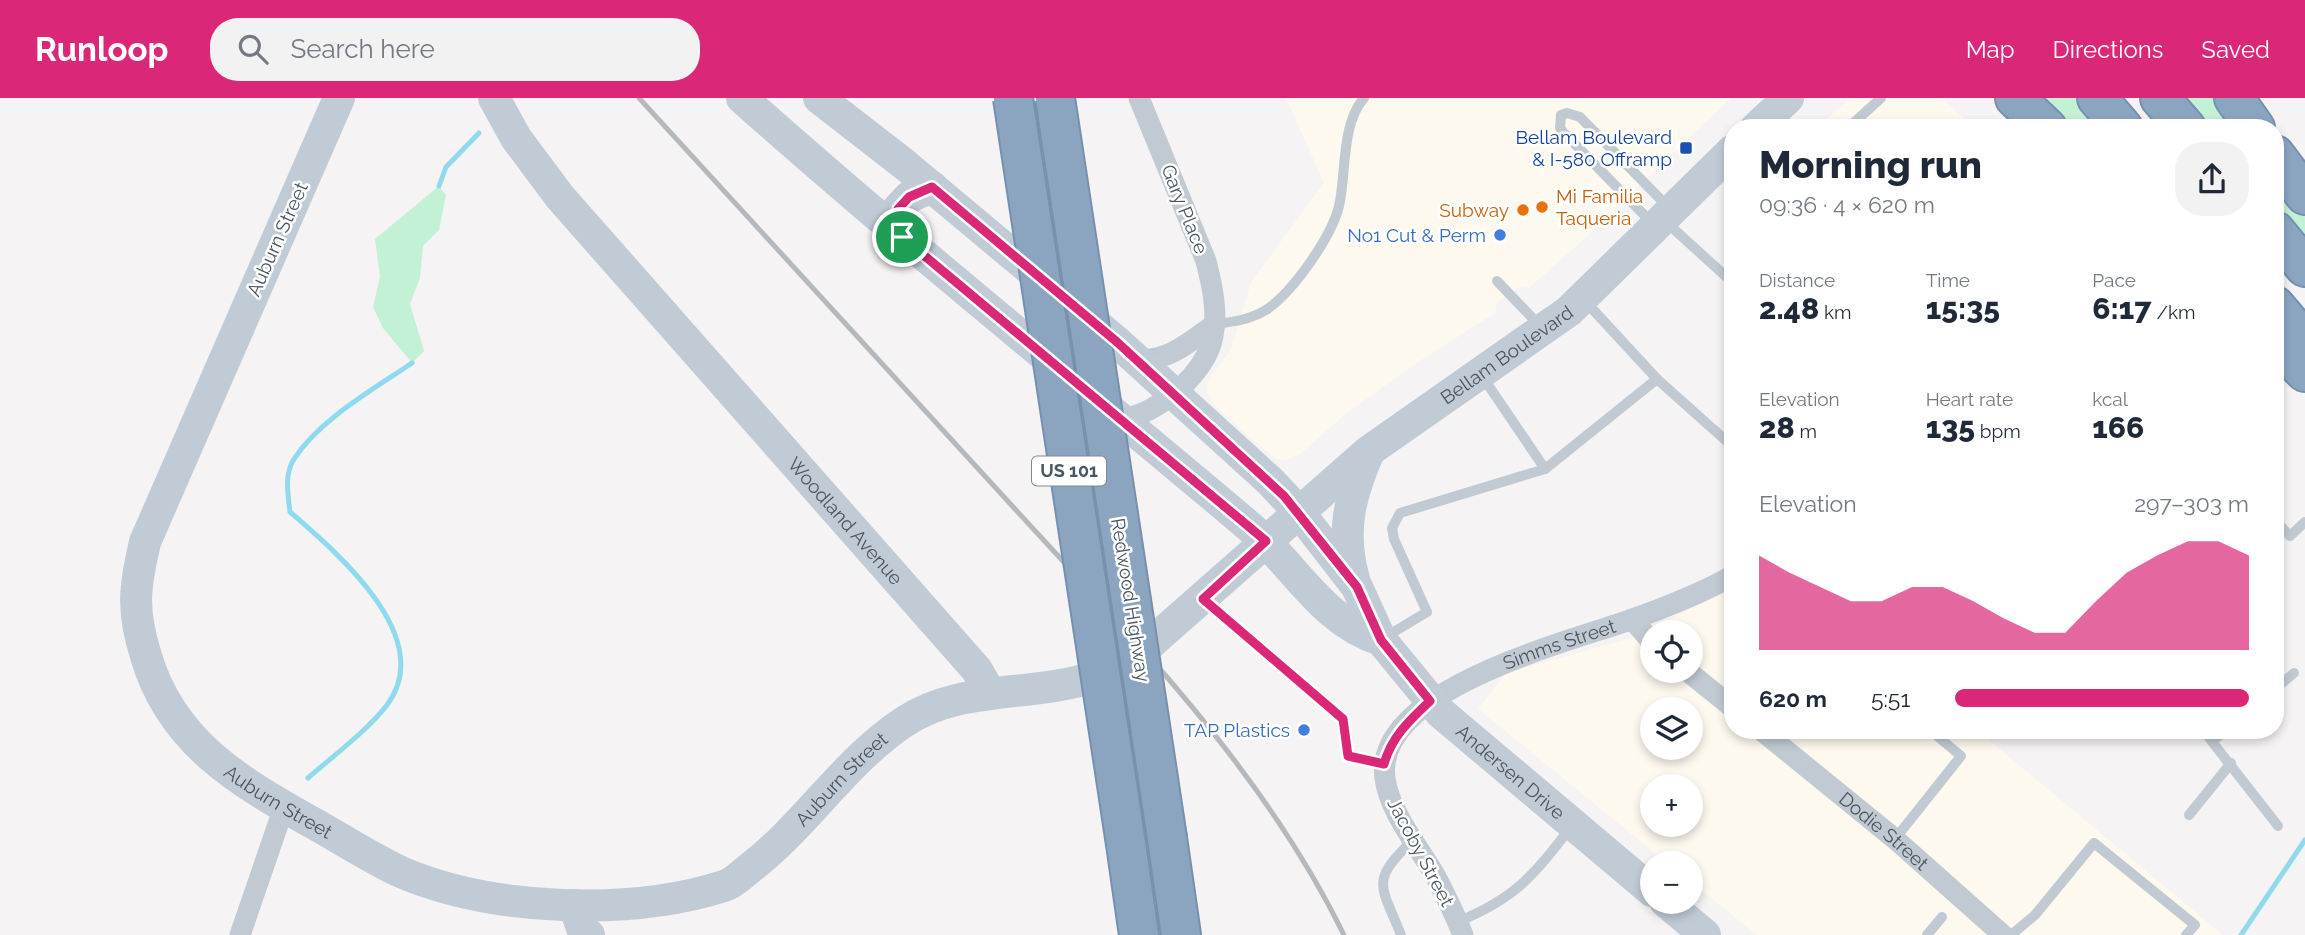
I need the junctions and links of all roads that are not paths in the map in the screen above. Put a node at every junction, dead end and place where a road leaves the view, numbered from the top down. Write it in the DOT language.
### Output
graph roads {
  1 [pos="340,98"];
  2 [pos="494,98"];
  3 [pos="742,98"];
  4 [pos="820,98"];
  5 [pos="1013,98"];
  6 [pos="1055,98"];
  7 [pos="1139,98"];
  8 [pos="1788,98"];
  9 [pos="1881,98"];
  10 [pos="2015,98"];
  11 [pos="2097,98"];
  12 [pos="2160,98"];
  13 [pos="2234,98"];
  14 [pos="1358,100"];
  15 [pos="1766,119"];
  16 [pos="1858,119"];
  17 [pos="2037,119"];
  18 [pos="2115,119"];
  19 [pos="2178,119"];
  20 [pos="2249,119"];
  21 [pos="1724,159"];
  22 [pos="2284,167"];
  23 [pos="932,187"];
  24 [pos="2305,195"];
  25 [pos="1664,220"];
  26 [pos="902,237"];
  27 [pos="2284,242"];
  28 [pos="2305,267"];
  29 [pos="1724,275"];
  30 [pos="1497,281"];
  31 [pos="1583,299"];
  32 [pos="2284,316"];
  33 [pos="1215,324"];
  34 [pos="1544,331"];
  35 [pos="2305,341"];
  36 [pos="2284,350"];
  37 [pos="1136,359"];
  38 [pos="2305,372"];
  39 [pos="1481,374"];
  40 [pos="1657,379"];
  41 [pos="1174,394"];
  42 [pos="1121,419"];
  43 [pos="1724,439"];
  44 [pos="1369,451"];
  45 [pos="1545,469"];
  46 [pos="1298,511"];
  47 [pos="2305,522"];
  48 [pos="2284,530"];
  49 [pos="1266,541"];
  50 [pos="1724,580"];
  51 [pos="1357,587"];
  52 [pos="1203,599"];
  53 [pos="1632,620"];
  54 [pos="1640,629"];
  55 [pos="947,636"];
  56 [pos="1381,640"];
  57 [pos="2294,673"];
  58 [pos="2284,681"];
  59 [pos="1074,682"];
  60 [pos="1702,683"];
  61 [pos="990,693"];
  62 [pos="1430,701"];
  63 [pos="1724,701"];
  64 [pos="1780,739"];
  65 [pos="1941,739"];
  66 [pos="2215,739"];
  67 [pos="2213,741"];
  68 [pos="2231,763"];
  69 [pos="1384,764"];
  70 [pos="284,807"];
  71 [pos="2189,816"];
  72 [pos="1573,825"];
  73 [pos="2278,826"];
  74 [pos="1414,839"];
  75 [pos="1895,839"];
  76 [pos="1640,881"];
  77 [pos="574,905"];
  78 [pos="1680,914"];
  79 [pos="1942,916"];
  80 [pos="1460,928"];
  81 [pos="240,935"];
  82 [pos="589,935"];
  83 [pos="1139,935"];
  84 [pos="1181,935"];
  85 [pos="1401,935"];
  86 [pos="1705,935"];
  87 [pos="1927,935"];
  88 [pos="2003,935"];
  89 [pos="2011,935"];
  90 [pos="2186,935"];
  1 -- 70 [label="street, Auburn Street"];
  2 -- 55 [label="street, Woodland Avenue"];
  3 -- 26 [label="street, Andersen Drive"];
  4 -- 23 [label="street, Andersen Drive"];
  5 -- 83 [label="highway, US 101, bridge"];
  6 -- 84 [label="highway, Redwood Highway / US 101, bridge"];
  7 -- 33 [label="street, Gary Place"];
  8 -- 15 [label="street"];
  9 -- 16 [label="lane"];
  10 -- 17 [label="highway"];
  11 -- 18 [label="highway"];
  12 -- 19 [label="highway"];
  13 -- 20 [label="highway"];
  14 -- 33 [label="lane"];
  21 -- 25 [label="street, Bellam Boulevard"];
  22 -- 24 [label="highway"];
  23 -- 26 [label="street"];
  23 -- 37 [label="street, Andersen Drive"];
  25 -- 25 [label="lane"];
  25 -- 29 [label="lane"];
  25 -- 31 [label="street, Bellam Boulevard"];
  26 -- 42 [label="street, Andersen Drive"];
  27 -- 28 [label="highway"];
  30 -- 34 [label="lane"];
  31 -- 34 [label="street, Bellam Boulevard"];
  31 -- 40 [label="lane"];
  32 -- 35 [label="highway"];
  33 -- 37 [label="street"];
  33 -- 41 [label="street, Gary Place"];
  34 -- 39 [label="street, Bellam Boulevard"];
  36 -- 38 [label="highway"];
  37 -- 41 [label="street, Andersen Drive"];
  39 -- 44 [label="street, Bellam Boulevard"];
  39 -- 45 [label="lane"];
  40 -- 43 [label="lane"];
  40 -- 45 [label="lane"];
  41 -- 42 [label="street, Gary Place"];
  41 -- 46 [label="street, Andersen Drive"];
  42 -- 49 [label="street, Andersen Drive"];
  44 -- 46 [label="street, Bellam Boulevard"];
  44 -- 51 [label="street"];
  45 -- 56 [label="lane"];
  46 -- 49 [label="street, Bellam Boulevard"];
  46 -- 51 [label="street, Andersen Drive"];
  47 -- 48 [label="lane"];
  49 -- 52 [label="street"];
  49 -- 56 [label="street, Andersen Drive"];
  50 -- 53 [label="street, Simms Street"];
  51 -- 56 [label="street, Andersen Drive"];
  52 -- 59 [label="street"];
  52 -- 69 [label="lane"];
  53 -- 54 [label="street"];
  53 -- 62 [label="street, Simms Street"];
  55 -- 59 [label="street"];
  55 -- 61 [label="street, Woodland Avenue"];
  56 -- 62 [label="street, Andersen Drive"];
  57 -- 58 [label="lane"];
  59 -- 61 [label="street"];
  60 -- 63 [label="street"];
  61 -- 77 [label="street, Auburn Street"];
  62 -- 69 [label="street"];
  62 -- 72 [label="street, Andersen Drive"];
  64 -- 75 [label="street, Dodie Street"];
  65 -- 75 [label="lane"];
  66 -- 67 [label="lane"];
  67 -- 68 [label="lane"];
  68 -- 71 [label="lane"];
  68 -- 73 [label="lane"];
  69 -- 74 [label="street, Jacoby Street"];
  70 -- 77 [label="street, Auburn Street"];
  70 -- 81 [label="street"];
  72 -- 76 [label="street, Andersen Drive"];
  72 -- 80 [label="lane"];
  74 -- 80 [label="street, Jacoby Street"];
  74 -- 85 [label="lane"];
  75 -- 88 [label="street, Dodie Street"];
  77 -- 82 [label="street"];
  78 -- 86 [label="street"];
  79 -- 87 [label="lane"];
  89 -- 90 [label="lane"];
}
